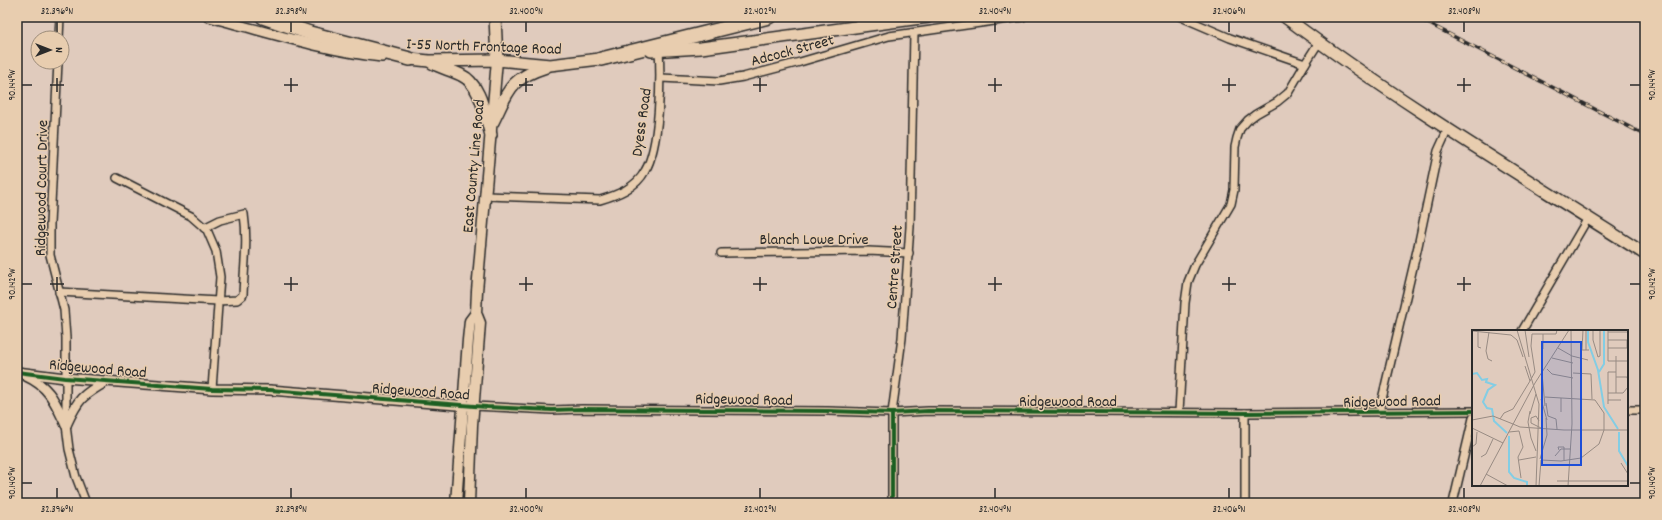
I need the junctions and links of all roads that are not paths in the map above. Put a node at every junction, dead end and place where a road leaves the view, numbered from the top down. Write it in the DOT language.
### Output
graph roads {
  1 [pos="60,17"];
  2 [pos="209,17"];
  3 [pos="263,17"];
  4 [pos="769,17"];
  5 [pos="928,17"];
  6 [pos="1023,17"];
  7 [pos="1181,17"];
  8 [pos="1285,17"];
  9 [pos="494,19"];
  10 [pos="59,30"];
  11 [pos="914,33"];
  12 [pos="1319,42"];
  13 [pos="659,50"];
  14 [pos="410,59"];
  15 [pos="601,59"];
  16 [pos="497,60"];
  17 [pos="429,62"];
  18 [pos="1305,64"];
  19 [pos="550,65"];
  20 [pos="58,70"];
  21 [pos="661,78"];
  22 [pos="493,122"];
  23 [pos="1448,129"];
  24 [pos="491,135"];
  25 [pos="117,178"];
  26 [pos="486,196"];
  27 [pos="1588,218"];
  28 [pos="204,228"];
  29 [pos="720,253"];
  30 [pos="909,253"];
  31 [pos="1645,254"];
  32 [pos="59,292"];
  33 [pos="218,301"];
  34 [pos="476,313"];
  35 [pos="1523,330"];
  36 [pos="17,372"];
  37 [pos="65,378"];
  38 [pos="107,381"];
  39 [pos="212,389"];
  40 [pos="463,405"];
  41 [pos="474,406"];
  42 [pos="1628,410"];
  43 [pos="1645,410"];
  44 [pos="1472,411"];
  45 [pos="1180,412"];
  46 [pos="1378,412"];
  47 [pos="1245,413"];
  48 [pos="892,414"];
  49 [pos="1472,422"];
  50 [pos="66,425"];
  51 [pos="86,503"];
  52 [pos="456,503"];
  53 [pos="469,503"];
  54 [pos="892,503"];
  55 [pos="1245,503"];
  56 [pos="1453,503"];
  1 -- 10 [label="street"];
  2 -- 14 [label="street, I-55 North Frontage Road"];
  3 -- 14 [label="highway"];
  4 -- 15 [label="highway"];
  5 -- 13 [label="main road, I-55 North Frontage Road"];
  6 -- 11 [label="street, Adcock Street"];
  7 -- 18 [label="street"];
  8 -- 12 [label="main road"];
  9 -- 16 [label="main road, East County Line Road"];
  11 -- 21 [label="street, Adcock Street"];
  11 -- 30 [label="street, Centre Street"];
  12 -- 18 [label="street"];
  12 -- 23 [label="main road"];
  13 -- 15 [label="main road, I-55 North Frontage Road"];
  13 -- 21 [label="street, Dyess Road"];
  14 -- 17 [label="main road, I-55 North Frontage Road"];
  15 -- 19 [label="main road, I-55 North Frontage Road"];
  16 -- 17 [label="main road, I-55 North Frontage Road"];
  16 -- 19 [label="main road, I-55 North Frontage Road"];
  16 -- 22 [label="main road, East County Line Road"];
  17 -- 24 [label="main road"];
  18 -- 45 [label="street"];
  19 -- 22 [label="main road"];
  20 -- 32 [label="street, Ridgewood Court Drive"];
  21 -- 26 [label="street, Dyess Road"];
  22 -- 24 [label="main road, East County Line Road"];
  23 -- 27 [label="main road"];
  23 -- 46 [label="street"];
  24 -- 26 [label="main road, East County Line Road"];
  25 -- 28 [label="street"];
  26 -- 34 [label="main road, East County Line Road"];
  27 -- 31 [label="main road"];
  27 -- 35 [label="street"];
  28 -- 33 [label="street"];
  28 -- 33 [label="street"];
  29 -- 30 [label="street, Blanch Lowe Drive"];
  30 -- 48 [label="street, Centre Street"];
  32 -- 33 [label="street"];
  32 -- 37 [label="street, Ridgewood Court Drive"];
  33 -- 39 [label="street"];
  34 -- 40 [label="main road, East County Line Road"];
  34 -- 41 [label="main road, East County Line Road"];
  36 -- 37 [label="street, Ridgewood Road"];
  36 -- 50 [label="street"];
  37 -- 38 [label="street, Ridgewood Road"];
  37 -- 50 [label="street, Ridgewood Court Drive"];
  38 -- 39 [label="street, Ridgewood Road"];
  38 -- 50 [label="street"];
  39 -- 40 [label="street, Ridgewood Road"];
  40 -- 41 [label="street, Ridgewood Road"];
  40 -- 52 [label="main road, East County Line Road"];
  41 -- 48 [label="street, Ridgewood Road"];
  41 -- 53 [label="main road, East County Line Road"];
  42 -- 43 [label="street"];
  44 -- 46 [label="street, Ridgewood Road"];
  45 -- 47 [label="street, Ridgewood Road"];
  45 -- 48 [label="street, Ridgewood Road"];
  46 -- 47 [label="street, Ridgewood Road"];
  47 -- 55 [label="street"];
  48 -- 54 [label="street, Centre Street"];
  49 -- 56 [label="street"];
  50 -- 51 [label="street, Ridgewood Court Drive"];
}
